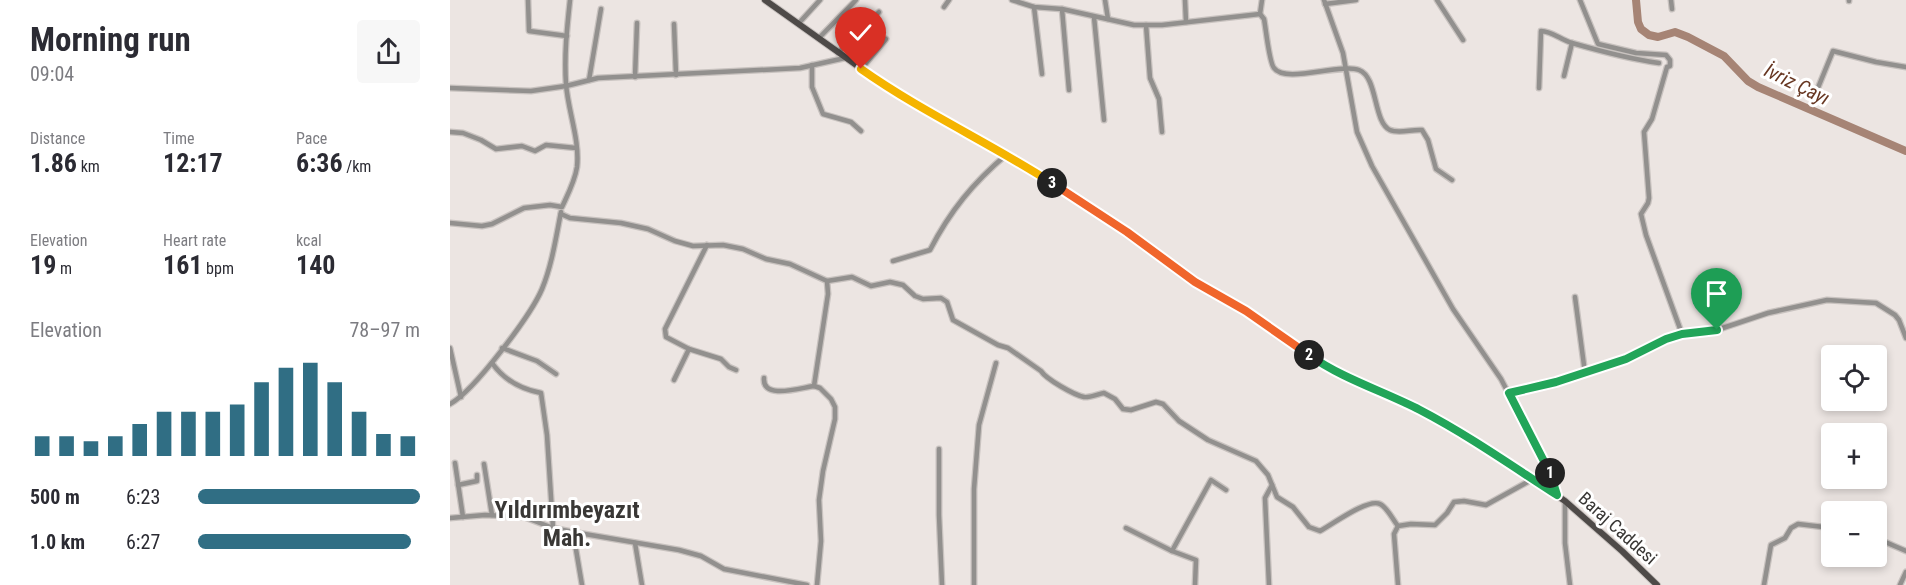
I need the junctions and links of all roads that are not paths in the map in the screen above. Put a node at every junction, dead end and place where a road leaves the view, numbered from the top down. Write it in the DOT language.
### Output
graph roads {
  1 [pos="528,0"];
  2 [pos="570,0"];
  3 [pos="765,0"];
  4 [pos="820,0"];
  5 [pos="856,0"];
  6 [pos="949,0"];
  7 [pos="1012,0"];
  8 [pos="1105,0"];
  9 [pos="1185,0"];
  10 [pos="1262,0"];
  11 [pos="1356,0"];
  12 [pos="1437,0"];
  13 [pos="1580,0"];
  14 [pos="1671,0"];
  15 [pos="1324,2"];
  16 [pos="944,7"];
  17 [pos="1034,7"];
  18 [pos="601,9"];
  19 [pos="1062,9"];
  20 [pos="1672,9"];
  21 [pos="879,12"];
  22 [pos="1260,14"];
  23 [pos="1094,16"];
  24 [pos="1108,20"];
  25 [pos="1186,22"];
  26 [pos="637,23"];
  27 [pos="799,23"];
  28 [pos="674,24"];
  29 [pos="1146,25"];
  30 [pos="567,36"];
  31 [pos="819,38"];
  32 [pos="886,39"];
  33 [pos="1463,40"];
  34 [pos="1572,43"];
  35 [pos="1597,46"];
  36 [pos="838,53"];
  37 [pos="845,58"];
  38 [pos="1659,63"];
  39 [pos="812,65"];
  40 [pos="1906,67"];
  41 [pos="861,69"];
  42 [pos="1347,70"];
  43 [pos="1042,74"];
  44 [pos="676,75"];
  45 [pos="1564,76"];
  46 [pos="635,77"];
  47 [pos="589,80"];
  48 [pos="566,86"];
  49 [pos="450,88"];
  50 [pos="1539,88"];
  51 [pos="1069,90"];
  52 [pos="1813,100"];
  53 [pos="1104,120"];
  54 [pos="861,131"];
  55 [pos="450,132"];
  56 [pos="1162,132"];
  57 [pos="576,148"];
  58 [pos="1007,154"];
  59 [pos="1452,180"];
  60 [pos="562,207"];
  61 [pos="561,214"];
  62 [pos="450,223"];
  63 [pos="707,246"];
  64 [pos="893,261"];
  65 [pos="827,281"];
  66 [pos="1575,297"];
  67 [pos="1682,334"];
  68 [pos="1906,338"];
  69 [pos="450,348"];
  70 [pos="502,348"];
  71 [pos="689,349"];
  72 [pos="492,363"];
  73 [pos="996,363"];
  74 [pos="736,370"];
  75 [pos="1585,373"];
  76 [pos="556,374"];
  77 [pos="764,378"];
  78 [pos="674,380"];
  79 [pos="814,386"];
  80 [pos="1509,393"];
  81 [pos="461,397"];
  82 [pos="450,404"];
  83 [pos="939,449"];
  84 [pos="455,464"];
  85 [pos="484,464"];
  86 [pos="477,475"];
  87 [pos="1533,479"];
  88 [pos="458,485"];
  89 [pos="1272,485"];
  90 [pos="1226,490"];
  91 [pos="1557,495"];
  92 [pos="1565,501"];
  93 [pos="492,515"];
  94 [pos="464,517"];
  95 [pos="450,518"];
  96 [pos="1398,526"];
  97 [pos="1821,527"];
  98 [pos="554,528"];
  99 [pos="1126,528"];
  100 [pos="573,532"];
  101 [pos="635,543"];
  102 [pos="1887,543"];
  103 [pos="1172,551"];
  104 [pos="1906,551"];
  105 [pos="1906,572"];
  106 [pos="773,579"];
  107 [pos="582,585"];
  108 [pos="642,585"];
  109 [pos="774,585"];
  110 [pos="807,585"];
  111 [pos="817,585"];
  112 [pos="942,585"];
  113 [pos="974,585"];
  114 [pos="1195,585"];
  115 [pos="1269,585"];
  116 [pos="1398,585"];
  117 [pos="1570,585"];
  118 [pos="1657,585"];
  119 [pos="1764,585"];
  120 [pos="1900,585"];
  1 -- 30 [label="street"];
  2 -- 30 [label="street"];
  3 -- 27 [label="main road, Baraj Caddesi"];
  4 -- 27 [label="street"];
  5 -- 31 [label="street"];
  6 -- 16 [label="street"];
  7 -- 17 [label="street"];
  8 -- 24 [label="street"];
  9 -- 25 [label="street"];
  10 -- 22 [label="street"];
  11 -- 15 [label="street"];
  12 -- 33 [label="street"];
  13 -- 35 [label="street"];
  14 -- 20 [label="street"];
  15 -- 42 [label="street"];
  17 -- 19 [label="street"];
  17 -- 43 [label="street"];
  18 -- 47 [label="street"];
  19 -- 23 [label="street"];
  19 -- 51 [label="street"];
  21 -- 36 [label="street"];
  22 -- 25 [label="street"];
  22 -- 42 [label="street"];
  23 -- 24 [label="street"];
  23 -- 53 [label="street"];
  24 -- 29 [label="street"];
  25 -- 29 [label="street"];
  26 -- 46 [label="street"];
  27 -- 31 [label="main road, Baraj Caddesi"];
  28 -- 44 [label="street"];
  29 -- 56 [label="street"];
  30 -- 48 [label="street"];
  31 -- 36 [label="main road, Baraj Caddesi"];
  32 -- 41 [label="street"];
  34 -- 35 [label="street"];
  34 -- 45 [label="street"];
  34 -- 50 [label="street"];
  35 -- 38 [label="street"];
  35 -- 67 [label="street"];
  36 -- 37 [label="main road, Baraj Caddesi"];
  37 -- 39 [label="street"];
  37 -- 41 [label="main road, Baraj Caddesi"];
  39 -- 44 [label="street"];
  39 -- 54 [label="street"];
  40 -- 52 [label="street"];
  41 -- 58 [label="main road, Baraj Caddesi"];
  42 -- 59 [label="street"];
  42 -- 80 [label="street"];
  44 -- 46 [label="street"];
  46 -- 47 [label="street"];
  47 -- 48 [label="street"];
  48 -- 49 [label="street"];
  48 -- 57 [label="street"];
  55 -- 57 [label="street"];
  57 -- 60 [label="street"];
  58 -- 64 [label="street"];
  58 -- 87 [label="main road, Baraj Caddesi"];
  60 -- 61 [label="street"];
  60 -- 62 [label="street"];
  61 -- 63 [label="street"];
  61 -- 70 [label="street"];
  63 -- 65 [label="street"];
  63 -- 71 [label="street"];
  65 -- 79 [label="street"];
  65 -- 89 [label="street"];
  66 -- 75 [label="street"];
  67 -- 68 [label="street"];
  67 -- 75 [label="street"];
  69 -- 81 [label="street"];
  70 -- 72 [label="street"];
  70 -- 76 [label="street"];
  71 -- 74 [label="street"];
  71 -- 78 [label="street"];
  72 -- 81 [label="street"];
  72 -- 98 [label="street"];
  73 -- 113 [label="street"];
  75 -- 80 [label="street"];
  77 -- 79 [label="street"];
  79 -- 111 [label="street"];
  80 -- 91 [label="street"];
  81 -- 82 [label="street"];
  83 -- 112 [label="street"];
  84 -- 88 [label="street"];
  85 -- 93 [label="street"];
  86 -- 88 [label="street"];
  87 -- 91 [label="main road, Baraj Caddesi"];
  87 -- 96 [label="street"];
  88 -- 94 [label="street"];
  89 -- 96 [label="street"];
  89 -- 115 [label="street"];
  90 -- 103 [label="street"];
  91 -- 92 [label="main road, Baraj Caddesi"];
  92 -- 117 [label="street"];
  92 -- 118 [label="main road, Baraj Caddesi"];
  93 -- 94 [label="street"];
  93 -- 98 [label="street"];
  94 -- 95 [label="street"];
  96 -- 116 [label="street"];
  97 -- 119 [label="street"];
  98 -- 100 [label="street"];
  99 -- 103 [label="street"];
  100 -- 101 [label="street"];
  100 -- 107 [label="street"];
  101 -- 106 [label="street"];
  101 -- 108 [label="street"];
  102 -- 104 [label="street"];
  103 -- 114 [label="street"];
  105 -- 120 [label="street"];
  106 -- 109 [label="street"];
  106 -- 110 [label="street"];
}
